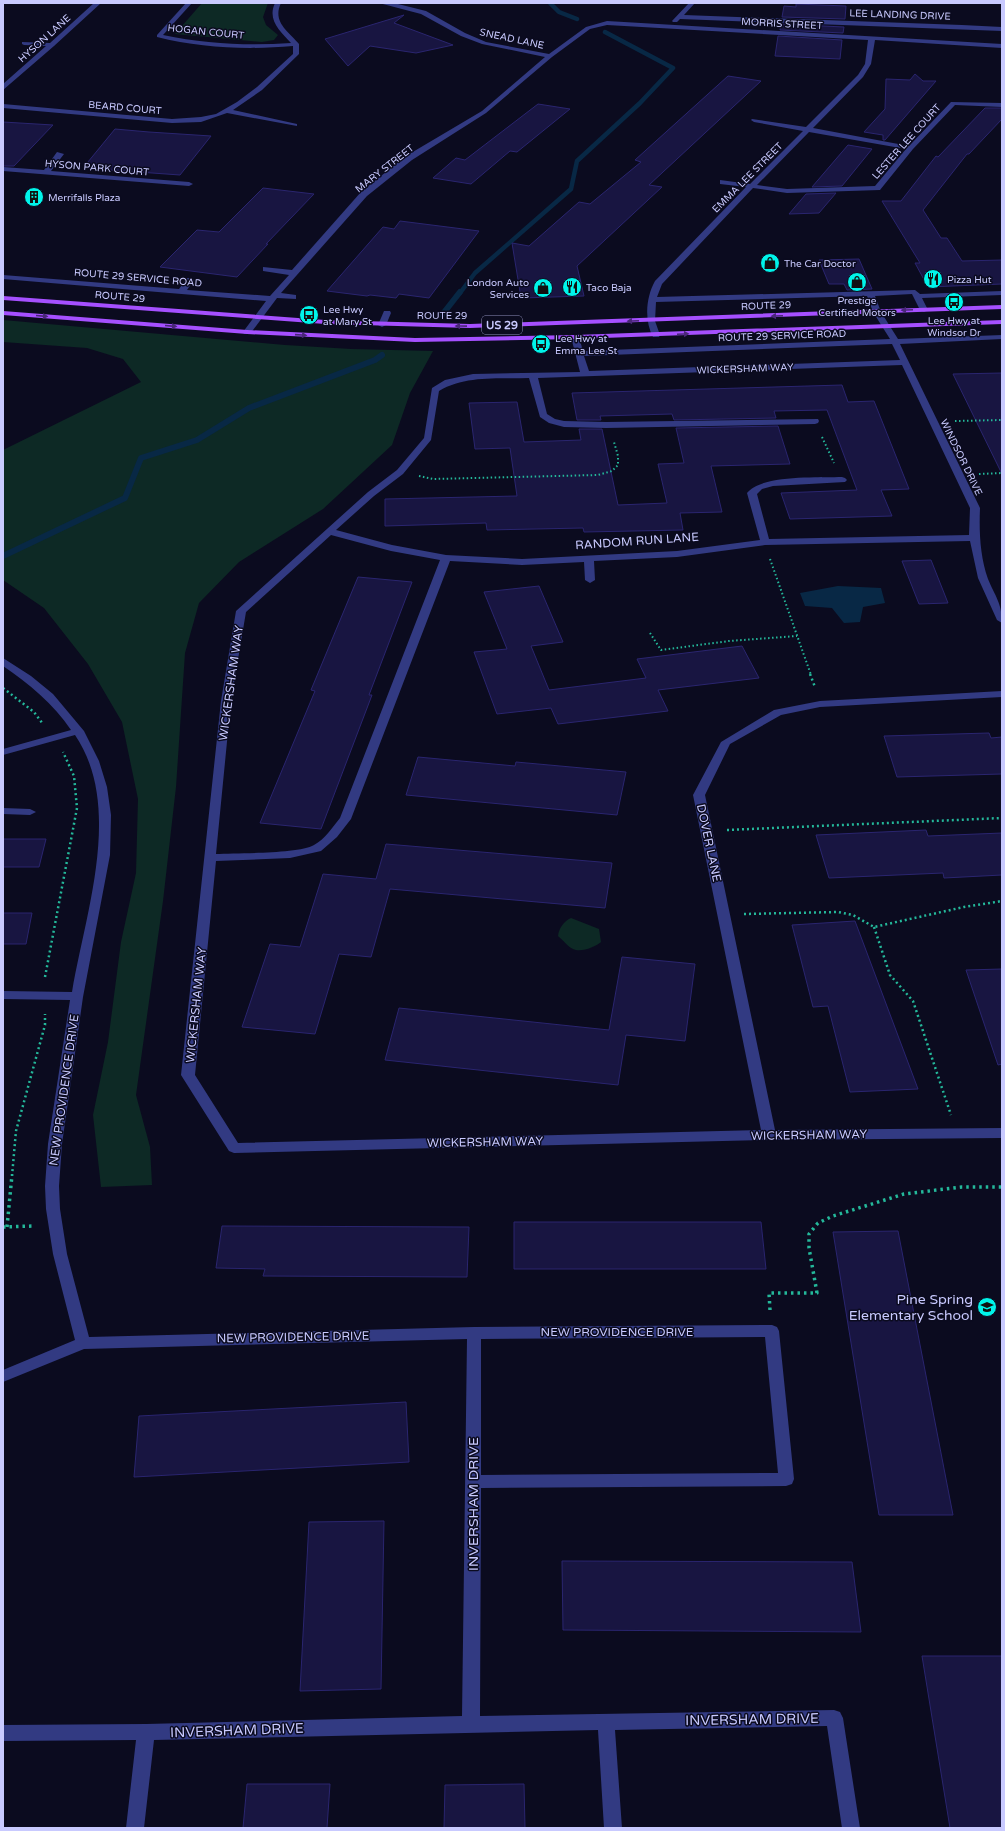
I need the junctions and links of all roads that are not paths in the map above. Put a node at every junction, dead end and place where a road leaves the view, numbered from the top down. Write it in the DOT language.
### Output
graph roads {
  1 [pos="98,3"];
  2 [pos="189,3"];
  3 [pos="278,3"];
  4 [pos="382,3"];
  5 [pos="692,3"];
  6 [pos="678,17"];
  7 [pos="670,27"];
  8 [pos="1002,29"];
  9 [pos="579,34"];
  10 [pos="872,38"];
  11 [pos="24,43"];
  12 [pos="296,44"];
  13 [pos="52,45"];
  14 [pos="1002,46"];
  15 [pos="550,56"];
  16 [pos="3,88"];
  17 [pos="1002,105"];
  18 [pos="3,106"];
  19 [pos="227,111"];
  20 [pos="754,120"];
  21 [pos="295,125"];
  22 [pos="807,130"];
  23 [pos="911,148"];
  24 [pos="60,154"];
  25 [pos="3,169"];
  26 [pos="45,173"];
  27 [pos="723,182"];
  28 [pos="189,184"];
  29 [pos="751,187"];
  30 [pos="344,216"];
  31 [pos="356,217"];
  32 [pos="266,269"];
  33 [pos="294,273"];
  34 [pos="3,277"];
  35 [pos="190,280"];
  36 [pos="181,292"];
  37 [pos="870,293"];
  38 [pos="1001,295"];
  39 [pos="917,296"];
  40 [pos="273,297"];
  41 [pos="293,297"];
  42 [pos="3,298"];
  43 [pos="653,300"];
  44 [pos="1002,307"];
  45 [pos="924,310"];
  46 [pos="877,312"];
  47 [pos="3,313"];
  48 [pos="387,313"];
  49 [pos="258,318"];
  50 [pos="651,321"];
  51 [pos="1002,322"];
  52 [pos="382,325"];
  53 [pos="886,327"];
  54 [pos="248,332"];
  55 [pos="656,335"];
  56 [pos="1002,337"];
  57 [pos="576,338"];
  58 [pos="895,341"];
  59 [pos="581,354"];
  60 [pos="904,362"];
  61 [pos="585,374"];
  62 [pos="533,375"];
  63 [pos="816,422"];
  64 [pos="842,480"];
  65 [pos="329,531"];
  66 [pos="974,538"];
  67 [pos="764,542"];
  68 [pos="446,558"];
  69 [pos="589,559"];
  70 [pos="590,580"];
  71 [pos="1002,620"];
  72 [pos="3,661"];
  73 [pos="1002,694"];
  74 [pos="79,731"];
  75 [pos="3,752"];
  76 [pos="3,811"];
  77 [pos="30,812"];
  78 [pos="210,858"];
  79 [pos="3,995"];
  80 [pos="77,996"];
  81 [pos="1002,1133"];
  82 [pos="769,1135"];
  83 [pos="474,1333"];
  84 [pos="83,1343"];
  85 [pos="3,1376"];
  86 [pos="473,1482"];
  87 [pos="606,1721"];
  88 [pos="471,1724"];
  89 [pos="146,1732"];
  90 [pos="3,1733"];
  91 [pos="136,1828"];
  92 [pos="612,1828"];
  93 [pos="851,1828"];
  1 -- 13 [label="street, HYSON LANE"];
  2 -- 12 [label="street, HOGAN COURT"];
  3 -- 12 [label="street"];
  4 -- 15 [label="street, SNEAD LANE"];
  5 -- 6 [label="street"];
  6 -- 7 [label="street"];
  6 -- 8 [label="street, LEE LANDING DRIVE"];
  7 -- 9 [label="street, MORRIS STREET"];
  7 -- 10 [label="street, MORRIS STREET"];
  9 -- 15 [label="street, MARY STREET"];
  10 -- 14 [label="street, MORRIS STREET"];
  10 -- 22 [label="street, EMMA LEE STREET"];
  11 -- 13 [label="street"];
  12 -- 19 [label="street, BEARD COURT"];
  13 -- 16 [label="street, HYSON LANE"];
  15 -- 30 [label="street, MARY STREET"];
  17 -- 23 [label="street, LESTER LEE COURT"];
  18 -- 19 [label="street, BEARD COURT"];
  19 -- 21 [label="street"];
  20 -- 22 [label="street"];
  22 -- 23 [label="street"];
  22 -- 29 [label="street, EMMA LEE STREET"];
  23 -- 29 [label="street, LESTER LEE COURT"];
  24 -- 26 [label="street"];
  25 -- 26 [label="street, HYSON PARK COURT"];
  26 -- 28 [label="street, HYSON PARK COURT"];
  27 -- 29 [label="street, LESTER LEE COURT"];
  29 -- 43 [label="street, EMMA LEE STREET"];
  30 -- 31 [label="street"];
  30 -- 33 [label="street, MARY STREET"];
  32 -- 33 [label="street"];
  33 -- 40 [label="street, MARY STREET"];
  34 -- 36 [label="street, ROUTE 29 SERVICE ROAD"];
  35 -- 36 [label="street"];
  36 -- 40 [label="street, ROUTE 29 SERVICE ROAD"];
  37 -- 39 [label="street"];
  37 -- 43 [label="street"];
  37 -- 46 [label="street, WINDSOR DRIVE"];
  38 -- 39 [label="street"];
  39 -- 45 [label="street"];
  40 -- 41 [label="street, ROUTE 29 SERVICE ROAD"];
  40 -- 49 [label="street, MARY STREET"];
  42 -- 49 [label="main road, ROUTE 29 / US 29"];
  43 -- 50 [label="street, EMMA LEE STREET"];
  44 -- 45 [label="main road, ROUTE 29 / US 29"];
  45 -- 46 [label="main road, ROUTE 29 / US 29, one-way"];
  46 -- 50 [label="main road, ROUTE 29 / US 29, one-way"];
  46 -- 53 [label="street, WINDSOR DRIVE"];
  47 -- 54 [label="main road, US 29, one-way"];
  48 -- 52 [label="street"];
  49 -- 52 [label="main road, ROUTE 29 / US 29"];
  49 -- 54 [label="street, MARY STREET"];
  50 -- 52 [label="main road, ROUTE 29 / US 29, one-way"];
  50 -- 55 [label="street, EMMA LEE STREET"];
  51 -- 53 [label="main road, US 29"];
  55 -- 53 [label="main road, US 29, one-way"];
  53 -- 58 [label="street, WINDSOR DRIVE"];
  54 -- 57 [label="main road, US 29, one-way"];
  55 -- 57 [label="main road, US 29"];
  56 -- 58 [label="street, ROUTE 29 SERVICE ROAD"];
  57 -- 59 [label="street"];
  58 -- 59 [label="street, ROUTE 29 SERVICE ROAD"];
  58 -- 60 [label="street, WINDSOR DRIVE"];
  59 -- 61 [label="street"];
  60 -- 61 [label="street, WICKERSHAM WAY"];
  60 -- 66 [label="street, WINDSOR DRIVE"];
  61 -- 62 [label="street, WICKERSHAM WAY"];
  62 -- 63 [label="street"];
  62 -- 65 [label="street, WICKERSHAM WAY"];
  64 -- 67 [label="street"];
  65 -- 68 [label="street, RANDOM RUN LANE"];
  65 -- 78 [label="street, WICKERSHAM WAY"];
  66 -- 67 [label="street, RANDOM RUN LANE"];
  66 -- 71 [label="street, WINDSOR DRIVE"];
  67 -- 69 [label="street, RANDOM RUN LANE"];
  68 -- 69 [label="street, RANDOM RUN LANE"];
  68 -- 78 [label="street"];
  69 -- 70 [label="street"];
  72 -- 74 [label="street, NEW PROVIDENCE DRIVE"];
  73 -- 82 [label="street, DOVER LANE"];
  74 -- 75 [label="street"];
  74 -- 80 [label="street, NEW PROVIDENCE DRIVE"];
  76 -- 77 [label="street"];
  78 -- 82 [label="street, WICKERSHAM WAY"];
  79 -- 80 [label="street"];
  80 -- 84 [label="street, NEW PROVIDENCE DRIVE"];
  81 -- 82 [label="street, WICKERSHAM WAY"];
  83 -- 84 [label="street, NEW PROVIDENCE DRIVE"];
  83 -- 86 [label="street, INVERSHAM DRIVE"];
  83 -- 86 [label="street, NEW PROVIDENCE DRIVE"];
  84 -- 85 [label="street"];
  86 -- 88 [label="street, INVERSHAM DRIVE"];
  87 -- 88 [label="street, INVERSHAM DRIVE"];
  87 -- 92 [label="street"];
  87 -- 93 [label="street, INVERSHAM DRIVE"];
  88 -- 89 [label="street, INVERSHAM DRIVE"];
  89 -- 90 [label="street, INVERSHAM DRIVE"];
  89 -- 91 [label="street"];
}
